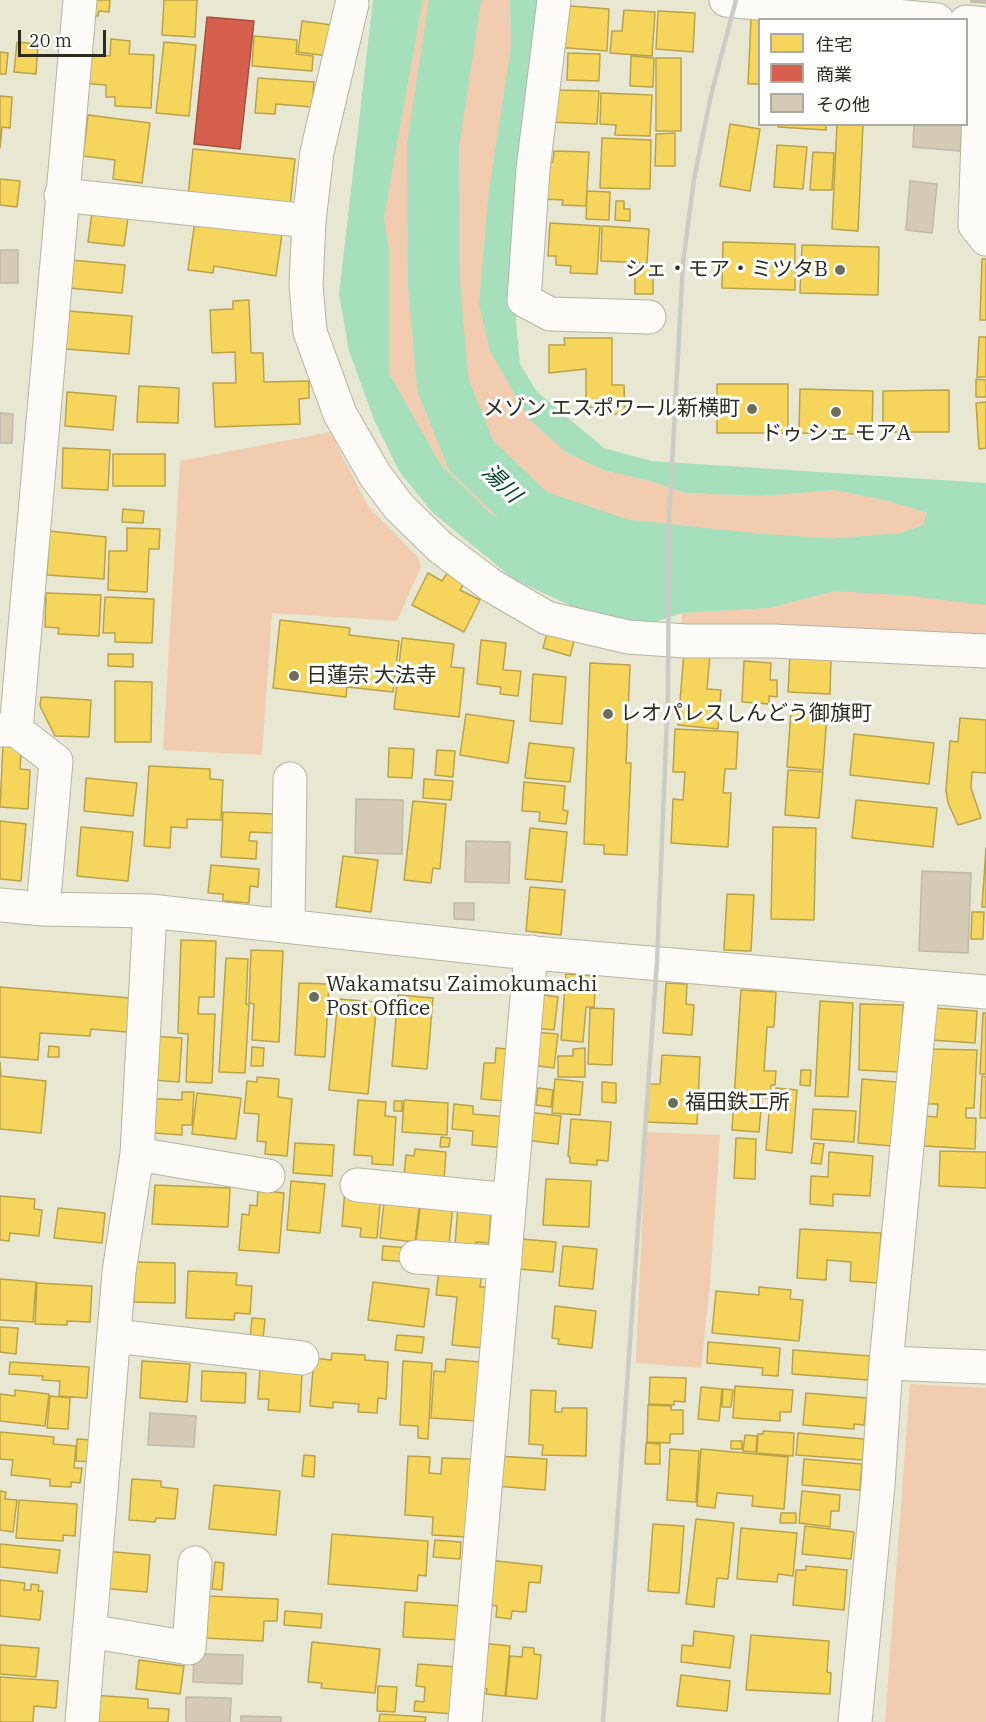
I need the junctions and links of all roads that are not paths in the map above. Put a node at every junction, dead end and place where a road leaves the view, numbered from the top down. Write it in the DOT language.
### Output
graph roads {
  1 [pos="80,0"];
  2 [pos="554,0"];
  3 [pos="726,0"];
  4 [pos="352,4"];
  5 [pos="916,18"];
  6 [pos="978,23"];
  7 [pos="61,195"];
  8 [pos="309,221"];
  9 [pos="986,239"];
  10 [pos="649,317"];
  11 [pos="986,651"];
  12 [pos="8,730"];
  13 [pos="290,779"];
  14 [pos="0,905"];
  15 [pos="43,909"];
  16 [pos="150,911"];
  17 [pos="288,921"];
  18 [pos="531,952"];
  19 [pos="986,992"];
  20 [pos="921,1002"];
  21 [pos="137,1154"];
  22 [pos="268,1176"];
  23 [pos="357,1185"];
  24 [pos="510,1200"];
  25 [pos="416,1257"];
  26 [pos="505,1263"];
  27 [pos="115,1336"];
  28 [pos="302,1358"];
  29 [pos="886,1363"];
  30 [pos="986,1367"];
  31 [pos="195,1563"];
  32 [pos="89,1631"];
  33 [pos="82,1722"];
  34 [pos="465,1722"];
  35 [pos="855,1722"];
  1 -- 7 [label="street"];
  2 -- 10 [label="street"];
  3 -- 5 [label="street"];
  4 -- 8 [label="street"];
  6 -- 9 [label="street"];
  7 -- 8 [label="street"];
  7 -- 12 [label="street"];
  8 -- 11 [label="street"];
  12 -- 15 [label="street"];
  13 -- 17 [label="street"];
  14 -- 15 [label="street"];
  15 -- 16 [label="street"];
  16 -- 18 [label="street"];
  16 -- 21 [label="street"];
  18 -- 19 [label="street"];
  18 -- 24 [label="street"];
  20 -- 29 [label="street"];
  21 -- 22 [label="street"];
  21 -- 27 [label="street"];
  23 -- 24 [label="street"];
  24 -- 26 [label="street"];
  25 -- 26 [label="street"];
  26 -- 34 [label="street"];
  27 -- 28 [label="street"];
  27 -- 32 [label="street"];
  29 -- 30 [label="street"];
  29 -- 35 [label="street"];
  31 -- 32 [label="street"];
  32 -- 33 [label="street"];
}
